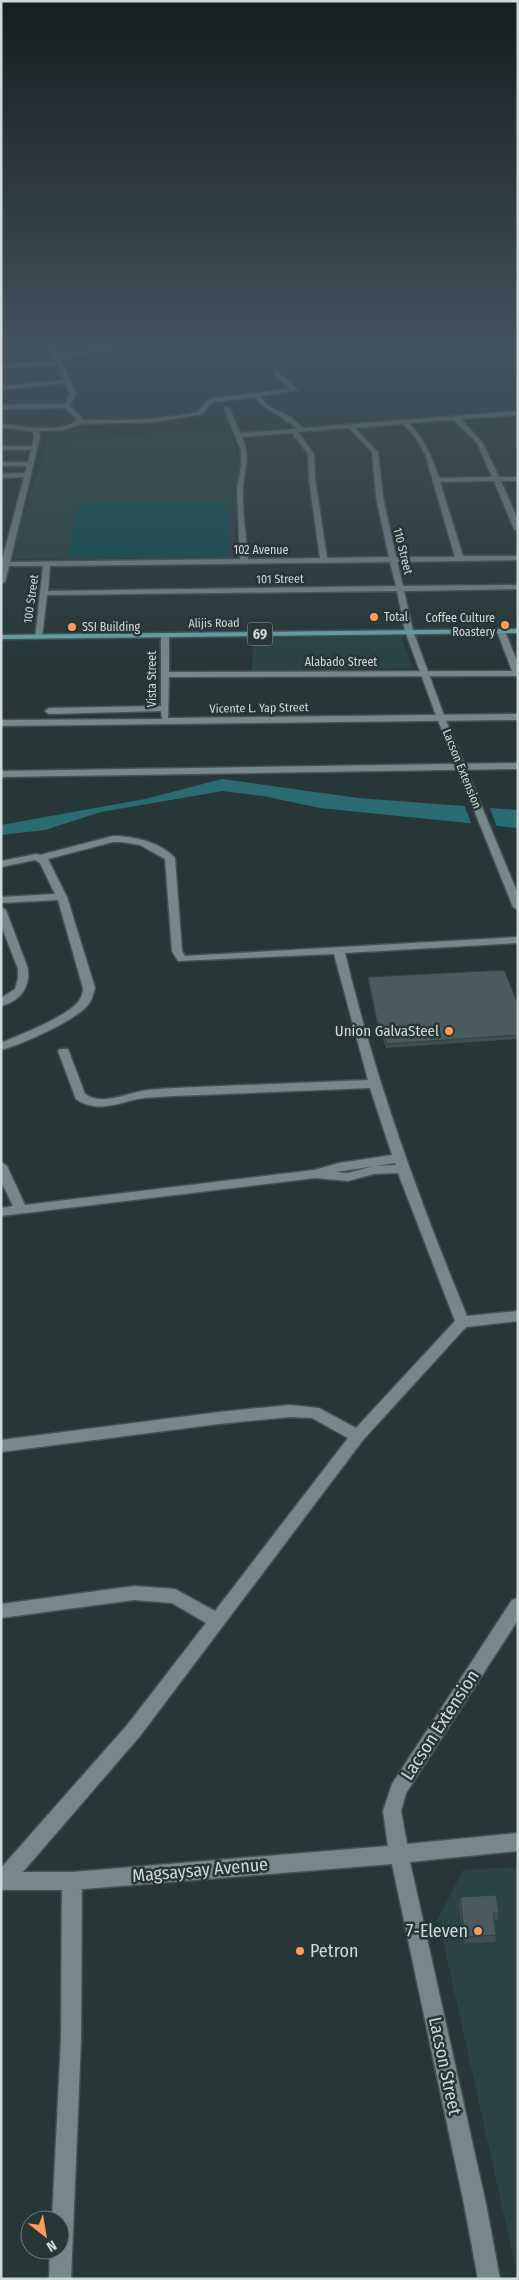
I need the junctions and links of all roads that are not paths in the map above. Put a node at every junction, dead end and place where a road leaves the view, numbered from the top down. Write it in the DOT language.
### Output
graph roads {
  1 [pos="32,453"];
  2 [pos="244,453"];
  3 [pos="311,453"];
  4 [pos="375,453"];
  5 [pos="426,453"];
  6 [pos="485,453"];
  7 [pos="1,464"];
  8 [pos="30,464"];
  9 [pos="28,475"];
  10 [pos="1,476"];
  11 [pos="498,479"];
  12 [pos="518,479"];
  13 [pos="437,480"];
  14 [pos="518,529"];
  15 [pos="518,558"];
  16 [pos="460,560"];
  17 [pos="244,561"];
  18 [pos="324,561"];
  19 [pos="392,561"];
  20 [pos="5,564"];
  21 [pos="47,564"];
  22 [pos="1,582"];
  23 [pos="518,587"];
  24 [pos="401,588"];
  25 [pos="43,593"];
  26 [pos="408,631"];
  27 [pos="501,631"];
  28 [pos="518,631"];
  29 [pos="165,635"];
  30 [pos="1,637"];
  31 [pos="38,637"];
  32 [pos="425,674"];
  33 [pos="517,674"];
  34 [pos="165,675"];
  35 [pos="165,708"];
  36 [pos="49,711"];
  37 [pos="518,717"];
  38 [pos="441,718"];
  39 [pos="165,722"];
  40 [pos="1,723"];
  41 [pos="460,766"];
  42 [pos="518,766"];
  43 [pos="1,774"];
  44 [pos="42,858"];
  45 [pos="1,864"];
  46 [pos="62,897"];
  47 [pos="1,900"];
  48 [pos="518,907"];
  49 [pos="1,910"];
  50 [pos="518,940"];
  51 [pos="339,950"];
  52 [pos="1,1003"];
  53 [pos="1,1047"];
  54 [pos="64,1051"];
  55 [pos="373,1084"];
  56 [pos="402,1164"];
  57 [pos="1,1166"];
  58 [pos="21,1210"];
  59 [pos="1,1212"];
  60 [pos="518,1316"];
  61 [pos="462,1322"];
  62 [pos="358,1436"];
  63 [pos="1,1446"];
  64 [pos="518,1605"];
  65 [pos="1,1610"];
  66 [pos="217,1621"];
  67 [pos="518,1842"];
  68 [pos="399,1854"];
  69 [pos="2,1881"];
  70 [pos="72,1881"];
  71 [pos="60,2279"];
  72 [pos="489,2279"];
  1 -- 8 [label="street"];
  2 -- 17 [label="street"];
  3 -- 18 [label="street"];
  4 -- 19 [label="street, 110 Street"];
  5 -- 13 [label="street"];
  6 -- 11 [label="street"];
  7 -- 8 [label="street"];
  8 -- 9 [label="street"];
  9 -- 10 [label="street"];
  9 -- 20 [label="street"];
  11 -- 12 [label="street"];
  11 -- 13 [label="street"];
  11 -- 14 [label="street"];
  13 -- 16 [label="street"];
  15 -- 16 [label="street, 102 Avenue"];
  16 -- 19 [label="street, 102 Avenue"];
  17 -- 18 [label="street, 102 Avenue"];
  17 -- 21 [label="street, 102 Avenue"];
  18 -- 19 [label="street, 102 Avenue"];
  19 -- 24 [label="street, 110 Street"];
  20 -- 21 [label="street, 102 Avenue"];
  20 -- 22 [label="street"];
  21 -- 25 [label="street, 100 Street"];
  23 -- 24 [label="street, 101 Street"];
  24 -- 25 [label="street, 101 Street"];
  24 -- 26 [label="street, 110 Street"];
  25 -- 31 [label="street, 100 Street"];
  26 -- 27 [label="main road, Alijis Road / 69"];
  26 -- 29 [label="main road, Alijis Road / 69"];
  26 -- 32 [label="street, Lacson Extension"];
  27 -- 28 [label="main road, Alijis Road / 69"];
  27 -- 33 [label="street"];
  29 -- 31 [label="main road, Alijis Road / 69"];
  29 -- 34 [label="street, Vista Street"];
  30 -- 31 [label="main road, Alijis Road / 69"];
  32 -- 33 [label="street, Alabado Street"];
  32 -- 34 [label="street, Alabado Street"];
  32 -- 38 [label="street, Lacson Extension"];
  34 -- 35 [label="street, Vista Street"];
  35 -- 36 [label="street"];
  35 -- 39 [label="street, Vista Street"];
  37 -- 38 [label="street, Vicente L. Yap Street"];
  38 -- 39 [label="street, Vicente L. Yap Street"];
  38 -- 41 [label="street, Lacson Extension"];
  39 -- 40 [label="street, Vicente L. Yap Street"];
  41 -- 42 [label="street"];
  41 -- 43 [label="street"];
  41 -- 48 [label="street, Lacson Extension"];
  44 -- 45 [label="street"];
  44 -- 46 [label="street"];
  44 -- 51 [label="street"];
  46 -- 47 [label="street"];
  46 -- 53 [label="street"];
  49 -- 52 [label="street"];
  50 -- 51 [label="street"];
  51 -- 55 [label="street"];
  54 -- 55 [label="street"];
  55 -- 56 [label="street"];
  56 -- 58 [label="street"];
  56 -- 61 [label="street"];
  57 -- 58 [label="street"];
  58 -- 59 [label="street"];
  60 -- 61 [label="street"];
  61 -- 62 [label="street"];
  62 -- 63 [label="street"];
  62 -- 66 [label="street"];
  64 -- 68 [label="street, Lacson Extension"];
  65 -- 66 [label="street"];
  66 -- 69 [label="street"];
  67 -- 68 [label="street, Magsaysay Avenue"];
  68 -- 70 [label="street, Magsaysay Avenue"];
  68 -- 72 [label="street, Lacson Street"];
  69 -- 70 [label="street, Magsaysay Avenue"];
  70 -- 71 [label="street"];
}
